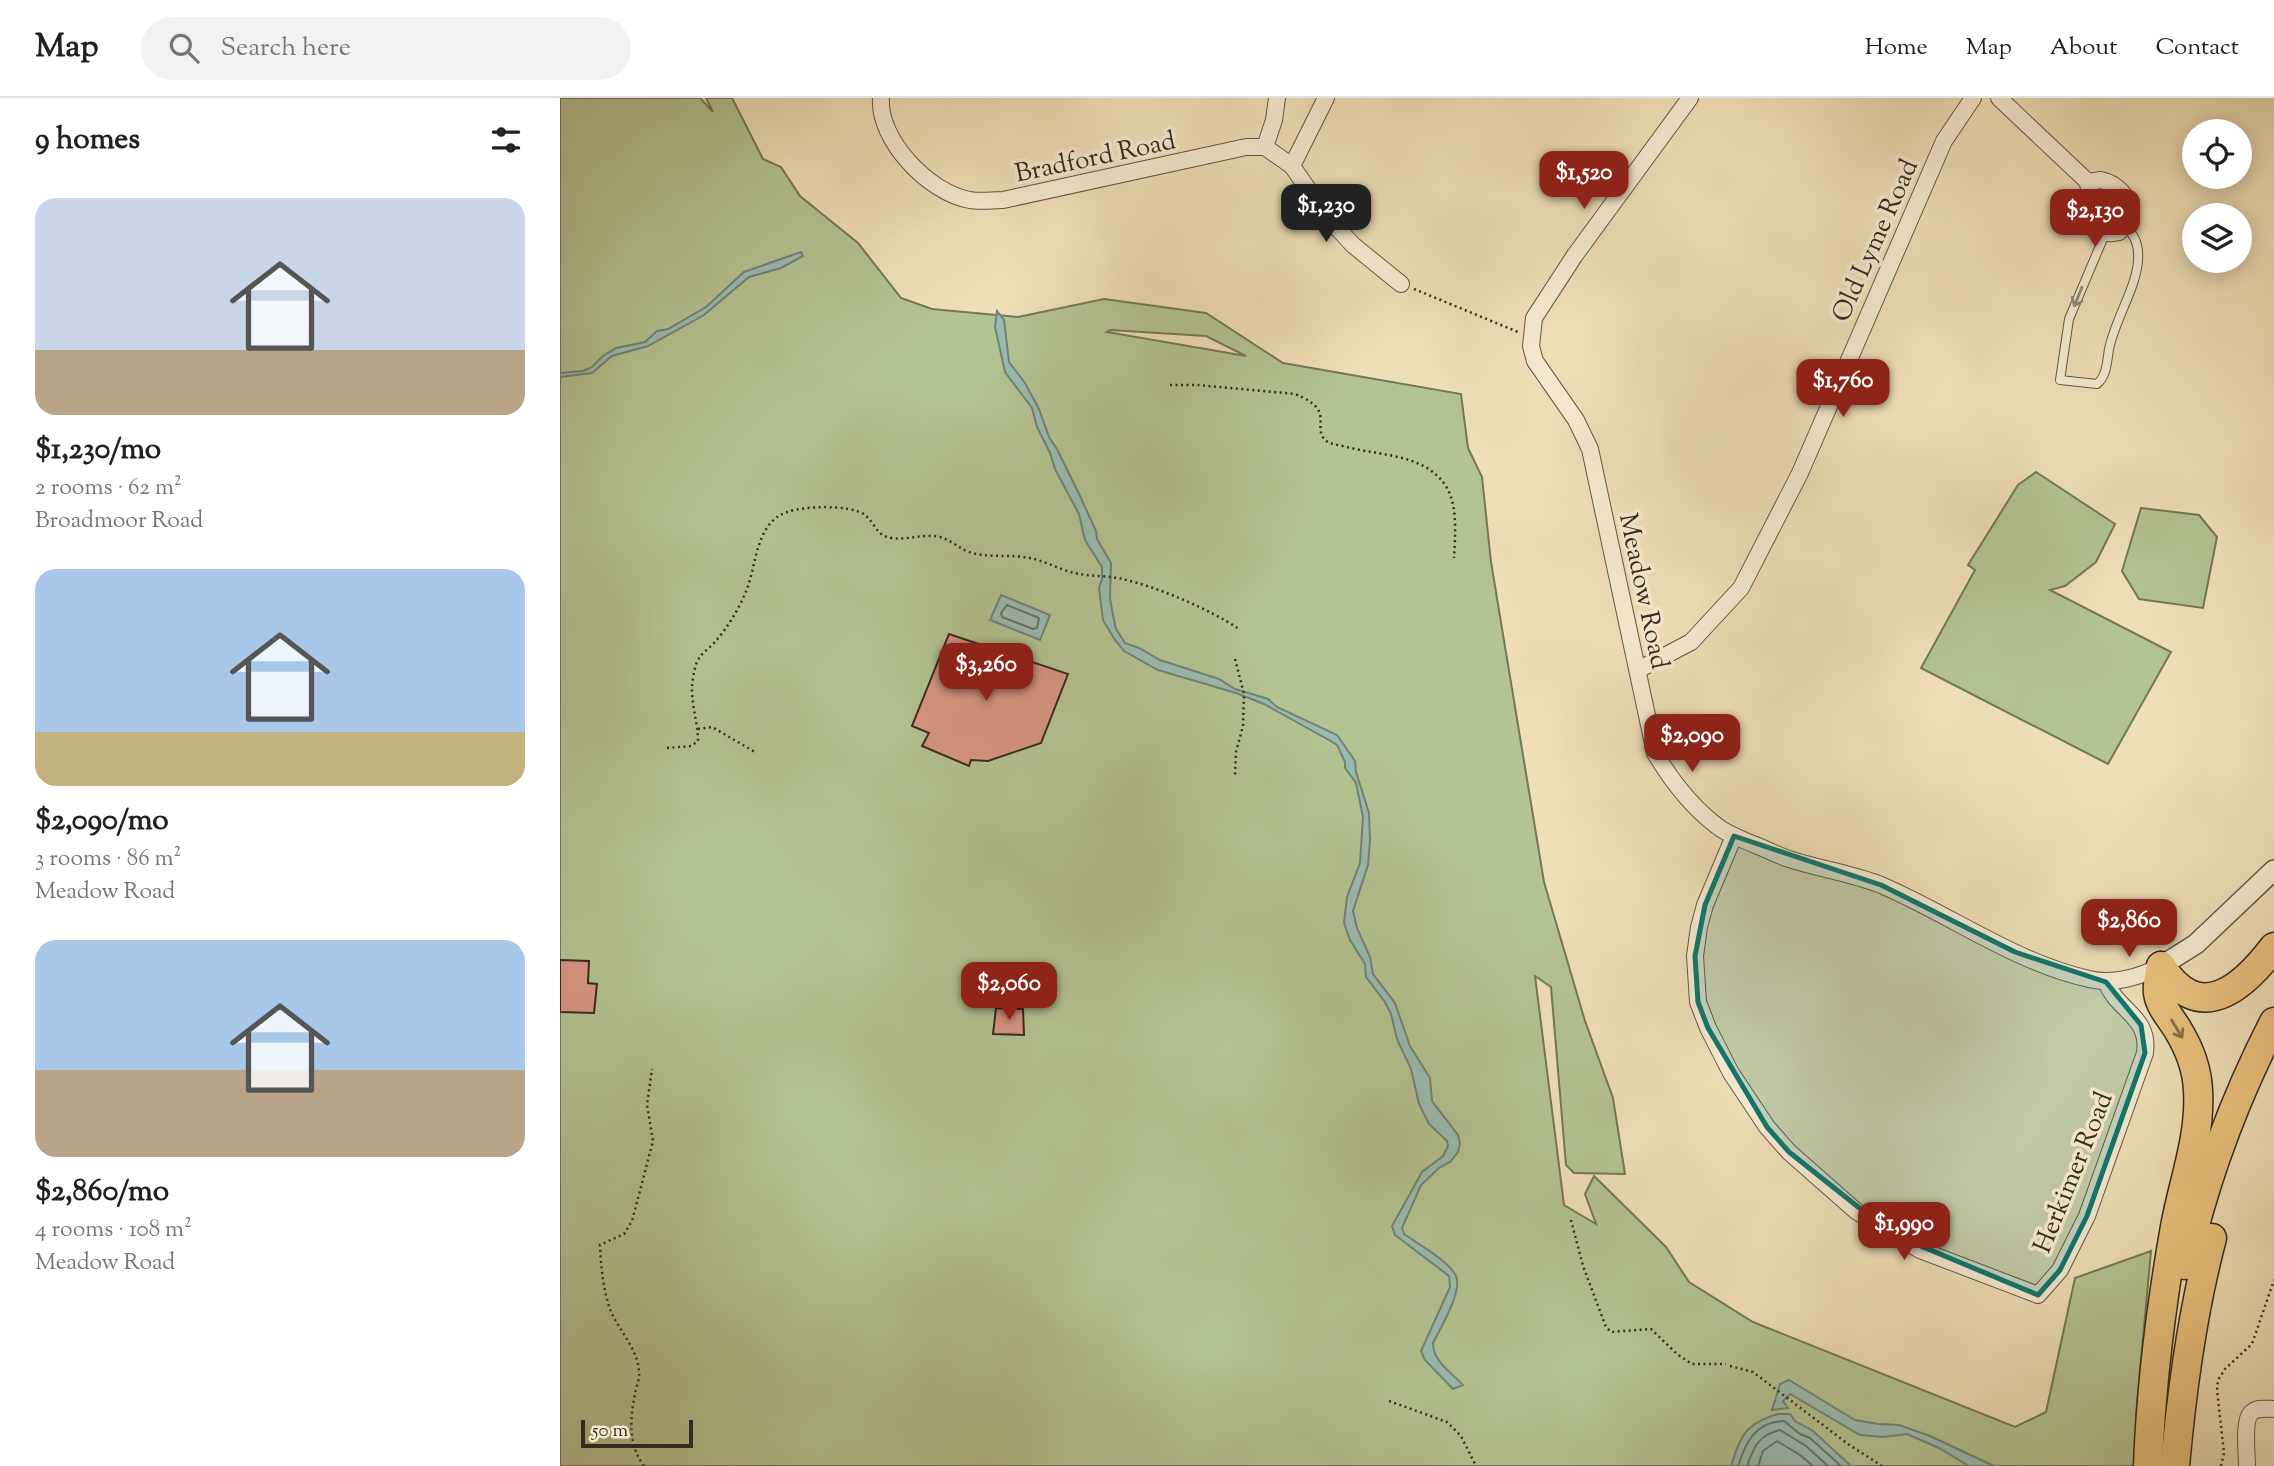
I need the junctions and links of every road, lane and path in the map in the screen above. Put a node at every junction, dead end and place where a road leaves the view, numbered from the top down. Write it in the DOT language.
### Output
graph roads {
  1 [pos="881,98"];
  2 [pos="1277,98"];
  3 [pos="1326,98"];
  4 [pos="1690,98"];
  5 [pos="1973,98"];
  6 [pos="1998,98"];
  7 [pos="1265,147"];
  8 [pos="1292,166"];
  9 [pos="2088,182"];
  10 [pos="2125,227"];
  11 [pos="2105,234"];
  12 [pos="1401,284"];
  13 [pos="1532,337"];
  14 [pos="1170,384"];
  15 [pos="1454,558"];
  16 [pos="1239,629"];
  17 [pos="1235,659"];
  18 [pos="1638,670"];
  19 [pos="698,729"];
  20 [pos="667,748"];
  21 [pos="755,752"];
  22 [pos="1235,775"];
  23 [pos="1734,836"];
  24 [pos="2274,870"];
  25 [pos="2274,947"];
  26 [pos="2161,967"];
  27 [pos="2106,982"];
  28 [pos="2274,1021"];
  29 [pos="2274,1063"];
  30 [pos="652,1069"];
  31 [pos="1571,1220"];
  32 [pos="2274,1280"];
  33 [pos="1389,1401"];
  34 [pos="2274,1409"];
  35 [pos="644,1466"];
  36 [pos="1476,1466"];
  37 [pos="1882,1466"];
  38 [pos="2148,1466"];
  39 [pos="2155,1466"];
  40 [pos="2175,1466"];
  41 [pos="2221,1466"];
  42 [pos="2247,1466"];
  1 -- 7 [label="street, Bradford Road"];
  2 -- 7 [label="street"];
  3 -- 8 [label="street"];
  4 -- 13 [label="street"];
  5 -- 18 [label="street, Old Lyme Road"];
  6 -- 9 [label="street"];
  7 -- 8 [label="street"];
  8 -- 12 [label="street"];
  9 -- 10 [label="street"];
  9 -- 11 [label="street"];
  10 -- 11 [label="street"];
  11 -- 10 [label="lane, one-way"];
  12 -- 13 [label="path"];
  13 -- 18 [label="street, Meadow Road"];
  14 -- 15 [label="path"];
  16 -- 19 [label="path"];
  17 -- 22 [label="path"];
  18 -- 23 [label="street, Meadow Road"];
  19 -- 20 [label="path"];
  19 -- 21 [label="path"];
  23 -- 27 [label="street, Meadow Road"];
  23 -- 27 [label="street, Herkimer Road"];
  24 -- 26 [label="street"];
  25 -- 26 [label="highway"];
  26 -- 27 [label="street, Meadow Road"];
  26 -- 38 [label="highway, one-way"];
  28 -- 39 [label="highway"];
  29 -- 40 [label="highway"];
  30 -- 35 [label="path"];
  31 -- 37 [label="path"];
  32 -- 41 [label="path"];
  33 -- 36 [label="path"];
  34 -- 42 [label="street"];
}
